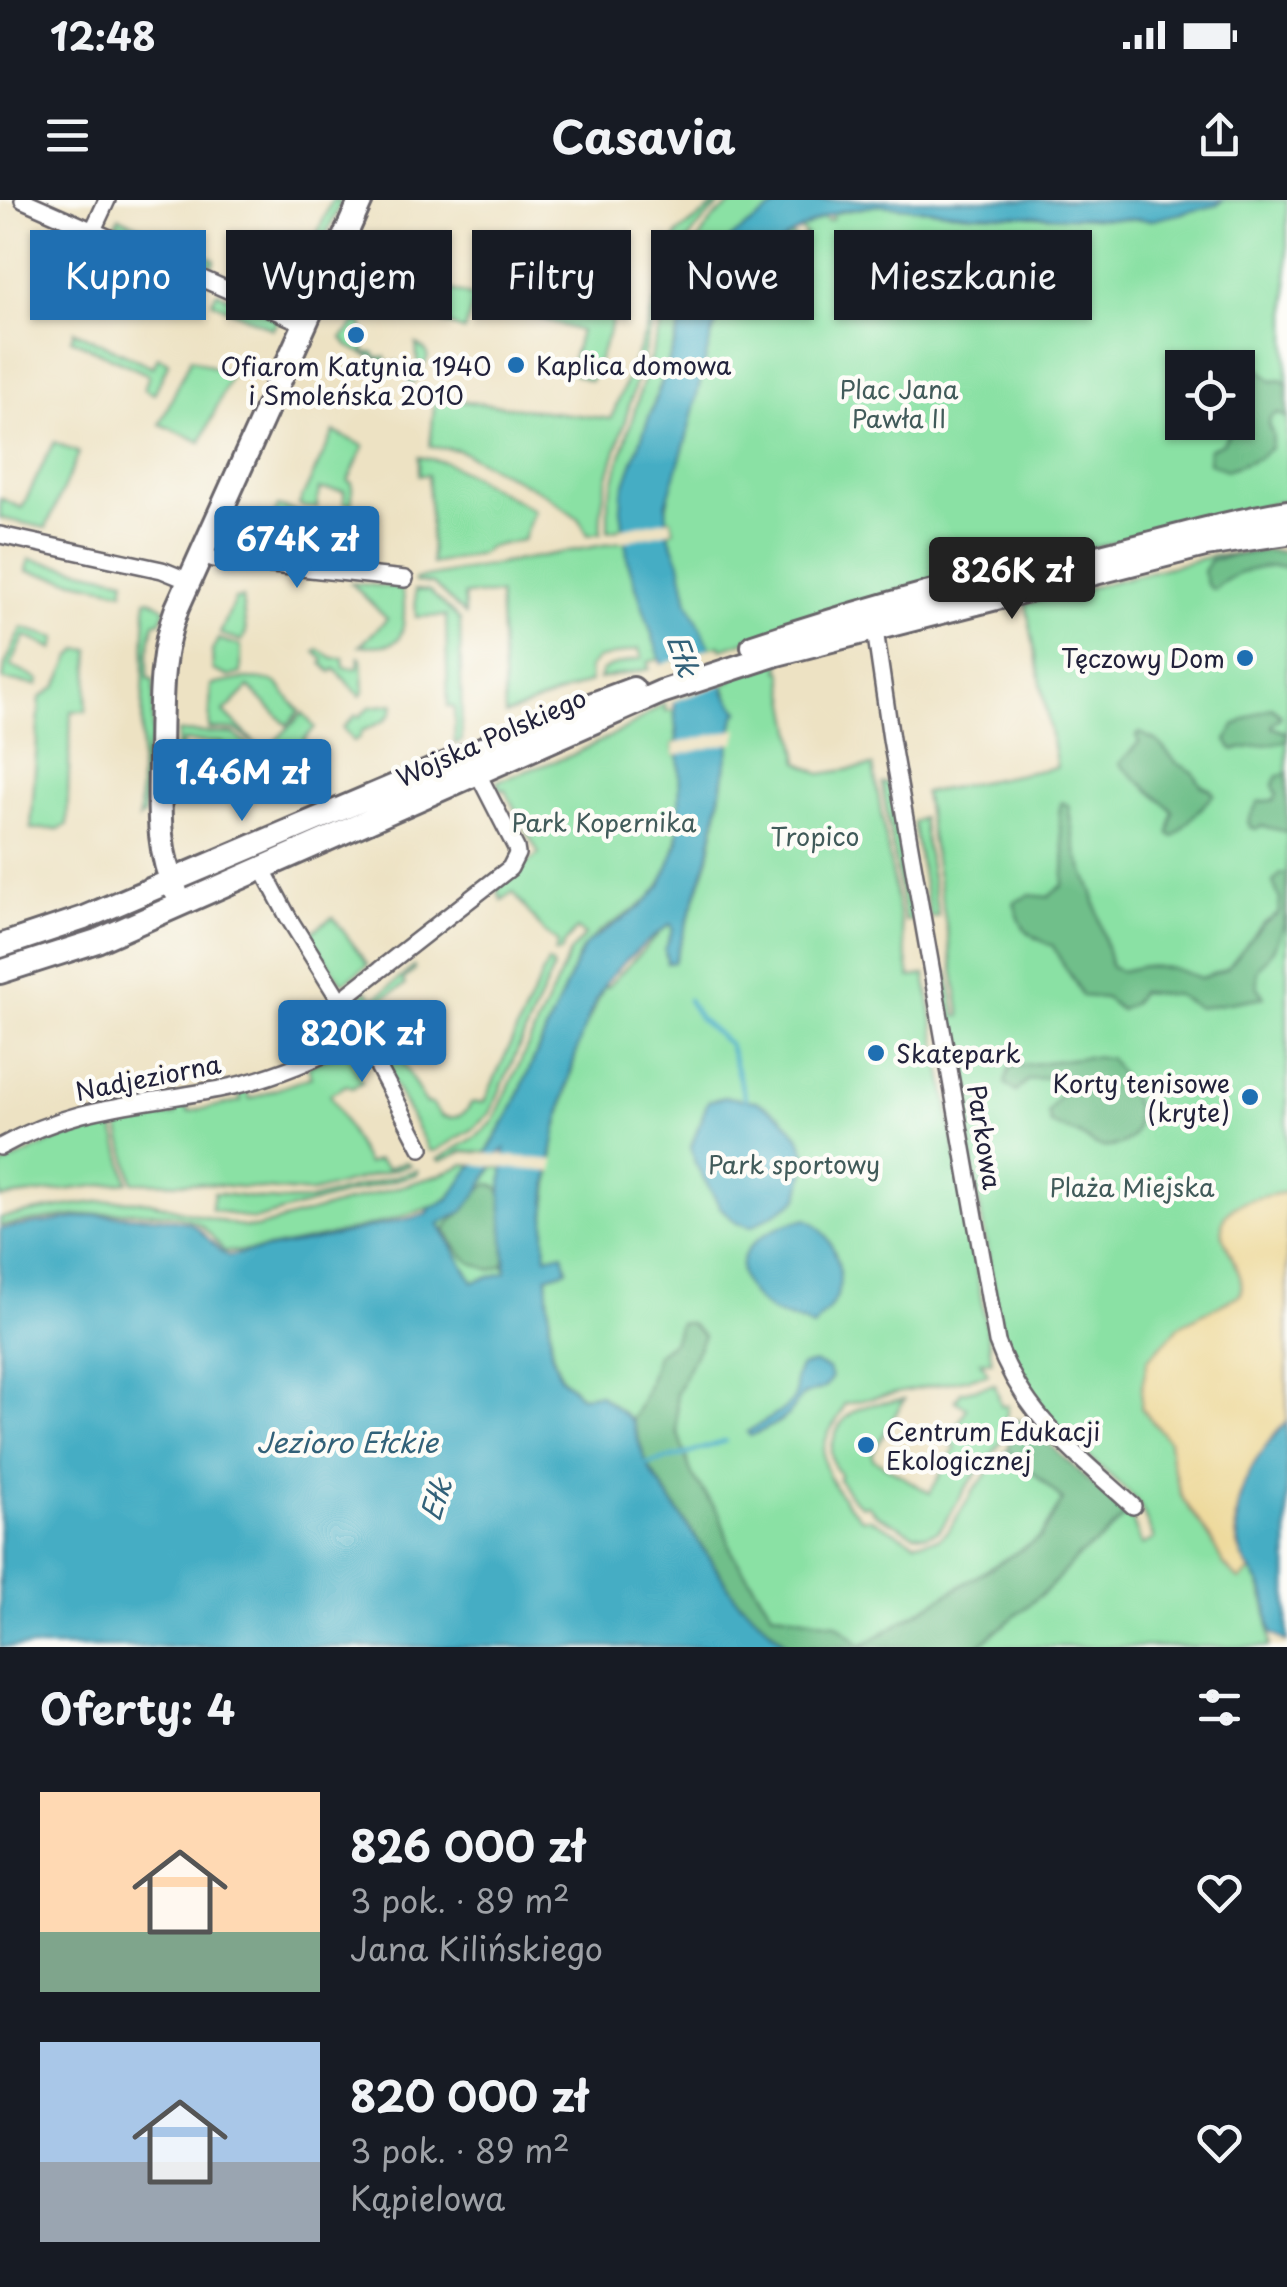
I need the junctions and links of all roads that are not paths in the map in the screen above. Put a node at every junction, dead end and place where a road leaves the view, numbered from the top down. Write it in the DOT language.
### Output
graph roads {
  1 [pos="23,200"];
  2 [pos="107,200"];
  3 [pos="361,200"];
  4 [pos="93,230"];
  5 [pos="206,280"];
  6 [pos="305,324"];
  7 [pos="1287,512"];
  8 [pos="1287,533"];
  9 [pos="0,535"];
  10 [pos="201,554"];
  11 [pos="405,579"];
  12 [pos="189,581"];
  13 [pos="873,620"];
  14 [pos="659,686"];
  15 [pos="477,772"];
  16 [pos="262,868"];
  17 [pos="171,882"];
  18 [pos="182,904"];
  19 [pos="0,946"];
  20 [pos="0,972"];
  21 [pos="341,1000"];
  22 [pos="362,1036"];
  23 [pos="0,1148"];
  24 [pos="422,1148"];
  25 [pos="1133,1506"];
  1 -- 4 [label="street"];
  2 -- 4 [label="street"];
  3 -- 6 [label="street"];
  5 -- 6 [label="street"];
  6 -- 10 [label="street"];
  7 -- 13 [label="street"];
  8 -- 13 [label="street"];
  9 -- 12 [label="street"];
  10 -- 11 [label="street"];
  10 -- 12 [label="street"];
  12 -- 17 [label="street"];
  13 -- 14 [label="street, Wojska Polskiego"];
  13 -- 25 [label="street, Parkowa"];
  14 -- 15 [label="street, Wojska Polskiego"];
  14 -- 17 [label="street, Wojska Polskiego"];
  15 -- 16 [label="street, Wojska Polskiego"];
  15 -- 21 [label="street"];
  16 -- 18 [label="street, Wojska Polskiego"];
  16 -- 21 [label="street"];
  17 -- 18 [label="street"];
  17 -- 19 [label="street, Wojska Polskiego"];
  18 -- 20 [label="street, Wojska Polskiego"];
  21 -- 22 [label="street"];
  22 -- 23 [label="street, Nadjeziorna"];
  22 -- 24 [label="street"];
}
